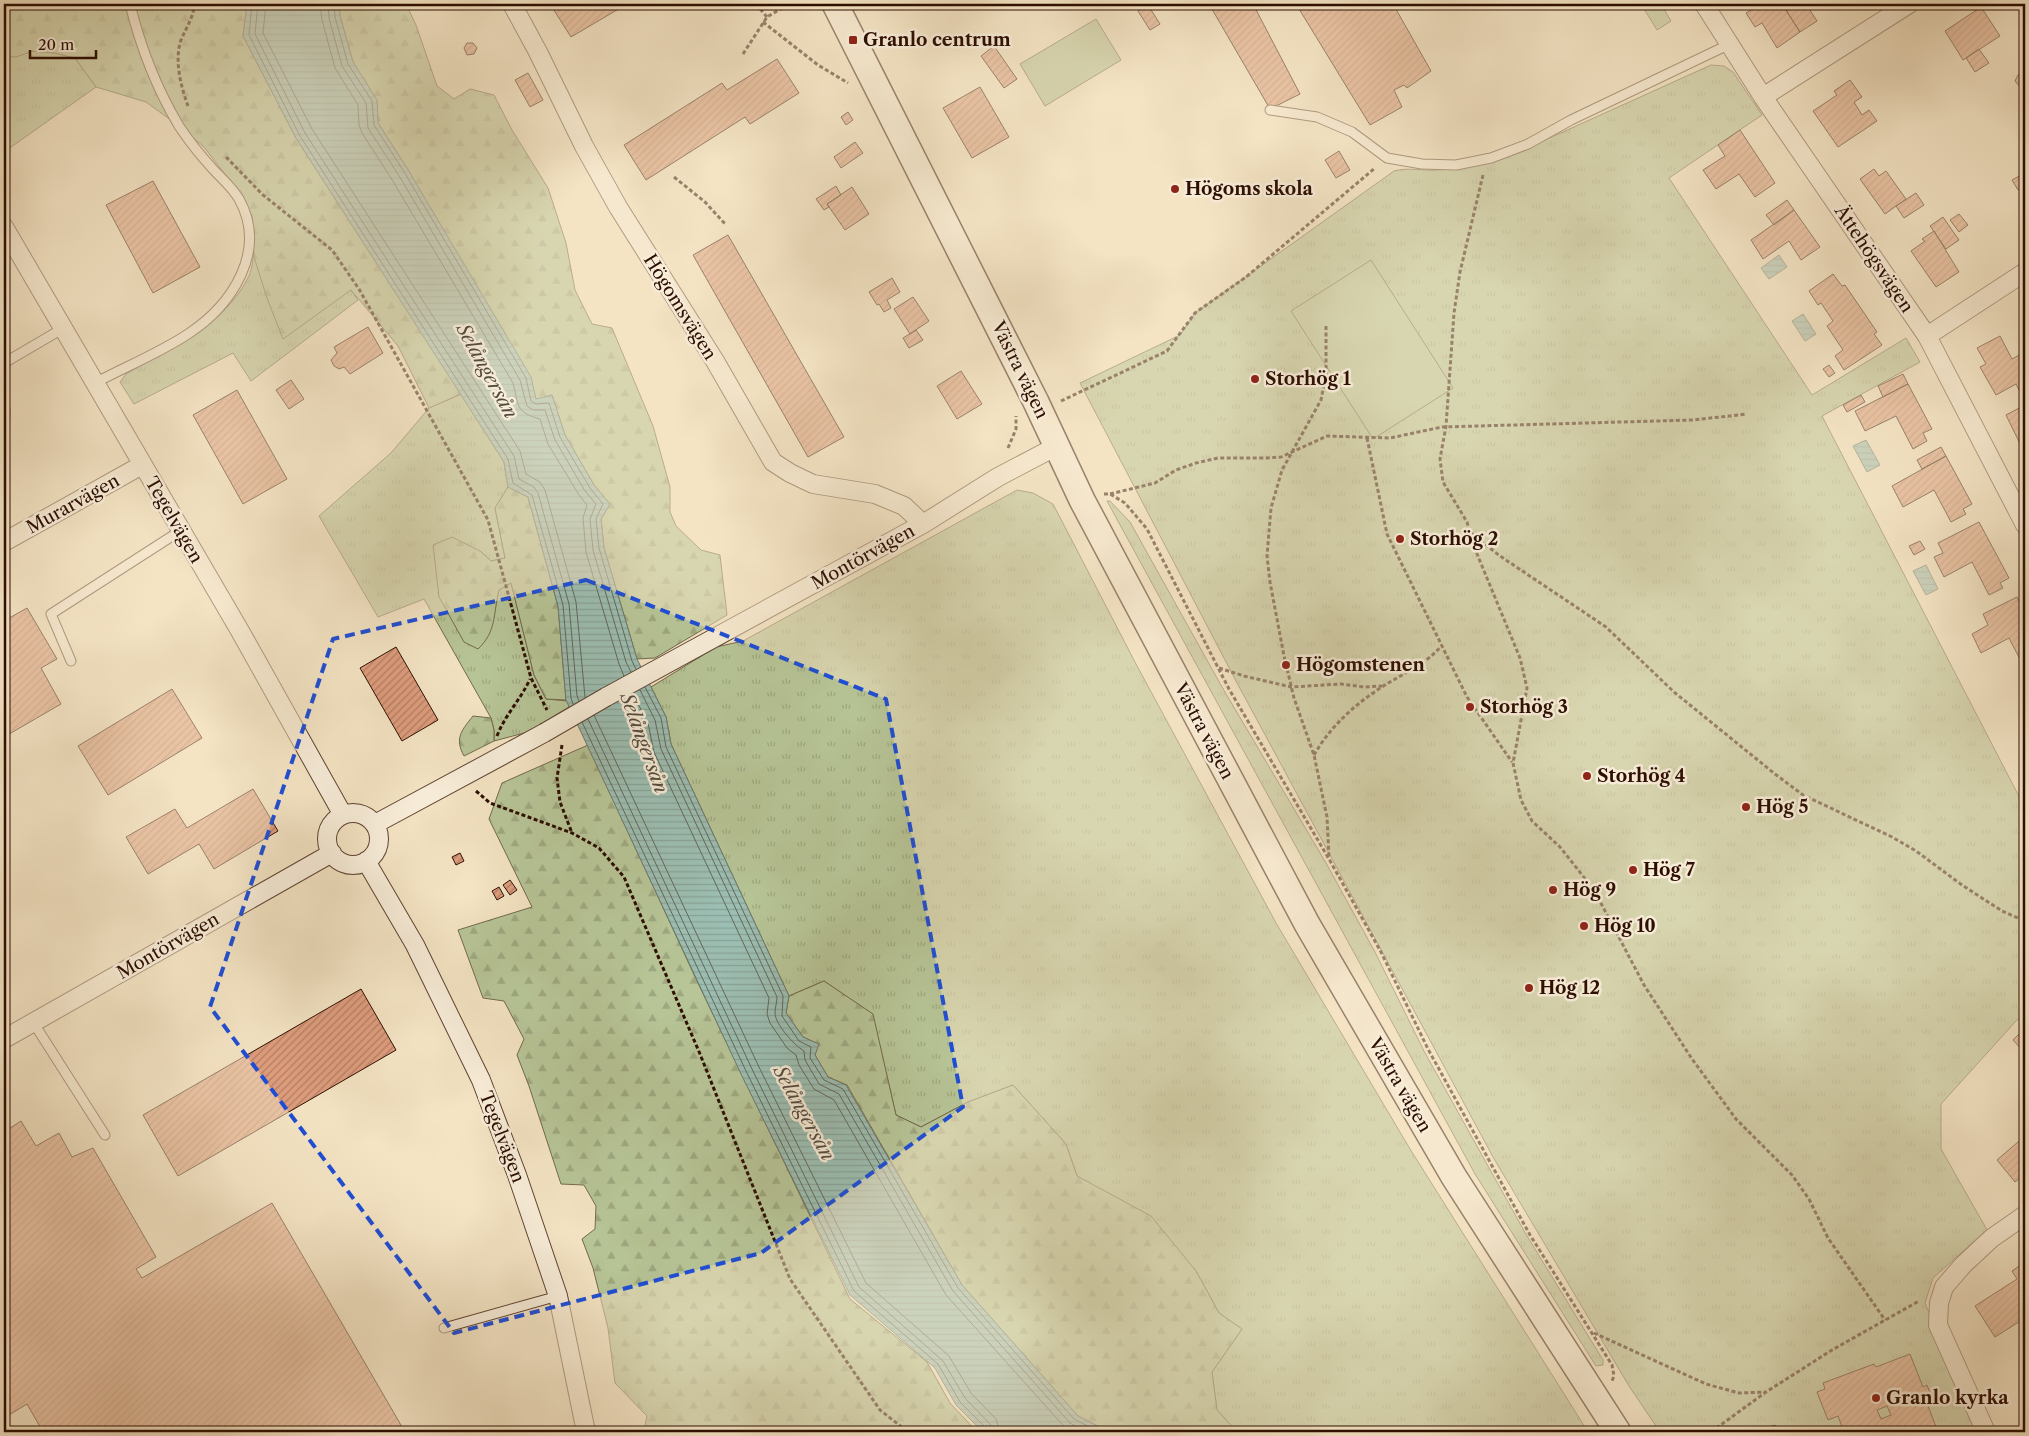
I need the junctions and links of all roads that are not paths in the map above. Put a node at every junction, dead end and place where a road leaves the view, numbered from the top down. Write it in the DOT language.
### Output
graph roads {
  1 [pos="130,4"];
  2 [pos="512,4"];
  3 [pos="835,4"];
  4 [pos="1704,4"];
  5 [pos="1909,4"];
  6 [pos="1730,44"];
  7 [pos="1763,97"];
  8 [pos="1270,110"];
  9 [pos="4,227"];
  10 [pos="2025,272"];
  11 [pos="62,329"];
  12 [pos="1927,336"];
  13 [pos="4,363"];
  14 [pos="95,383"];
  15 [pos="4,396"];
  16 [pos="4,432"];
  17 [pos="1057,446"];
  18 [pos="142,465"];
  19 [pos="923,524"];
  20 [pos="2025,525"];
  21 [pos="180,531"];
  22 [pos="4,542"];
  23 [pos="71,661"];
  24 [pos="343,815"];
  25 [pos="375,824"];
  26 [pos="332,853"];
  27 [pos="366,861"];
  28 [pos="33,1022"];
  29 [pos="4,1039"];
  30 [pos="105,1135"];
  31 [pos="2025,1215"];
  32 [pos="558,1296"];
  33 [pos="444,1328"];
  34 [pos="586,1432"];
  35 [pos="1618,1432"];
  36 [pos="1986,1432"];
  1 -- 14 [label="lane"];
  2 -- 19 [label="street, Högomsvägen"];
  3 -- 17 [label="street, Västra vägen"];
  4 -- 6 [label="street, Ättehögsvägen"];
  5 -- 7 [label="street"];
  6 -- 7 [label="street, Ättehögsvägen"];
  6 -- 8 [label="lane"];
  7 -- 12 [label="street, Ättehögsvägen"];
  9 -- 11 [label="street, Tegelvägen"];
  10 -- 12 [label="street"];
  11 -- 13 [label="lane"];
  11 -- 14 [label="street, Tegelvägen"];
  12 -- 20 [label="street, Ättehögsvägen"];
  14 -- 18 [label="street, Tegelvägen"];
  15 -- 16 [label="lane"];
  17 -- 19 [label="street, Montörvägen"];
  17 -- 35 [label="street, Västra vägen"];
  18 -- 21 [label="street, Tegelvägen"];
  18 -- 22 [label="street, Murarvägen"];
  19 -- 25 [label="street, Montörvägen, bridge"];
  21 -- 23 [label="lane"];
  21 -- 24 [label="street, Tegelvägen"];
  24 -- 25 [label="street"];
  24 -- 26 [label="street"];
  25 -- 27 [label="street"];
  26 -- 27 [label="street"];
  26 -- 28 [label="street, Montörvägen"];
  27 -- 32 [label="street, Tegelvägen"];
  28 -- 29 [label="street, Montörvägen"];
  28 -- 30 [label="lane"];
  31 -- 36 [label="street"];
  32 -- 33 [label="lane"];
  32 -- 34 [label="street, Tegelvägen"];
}
